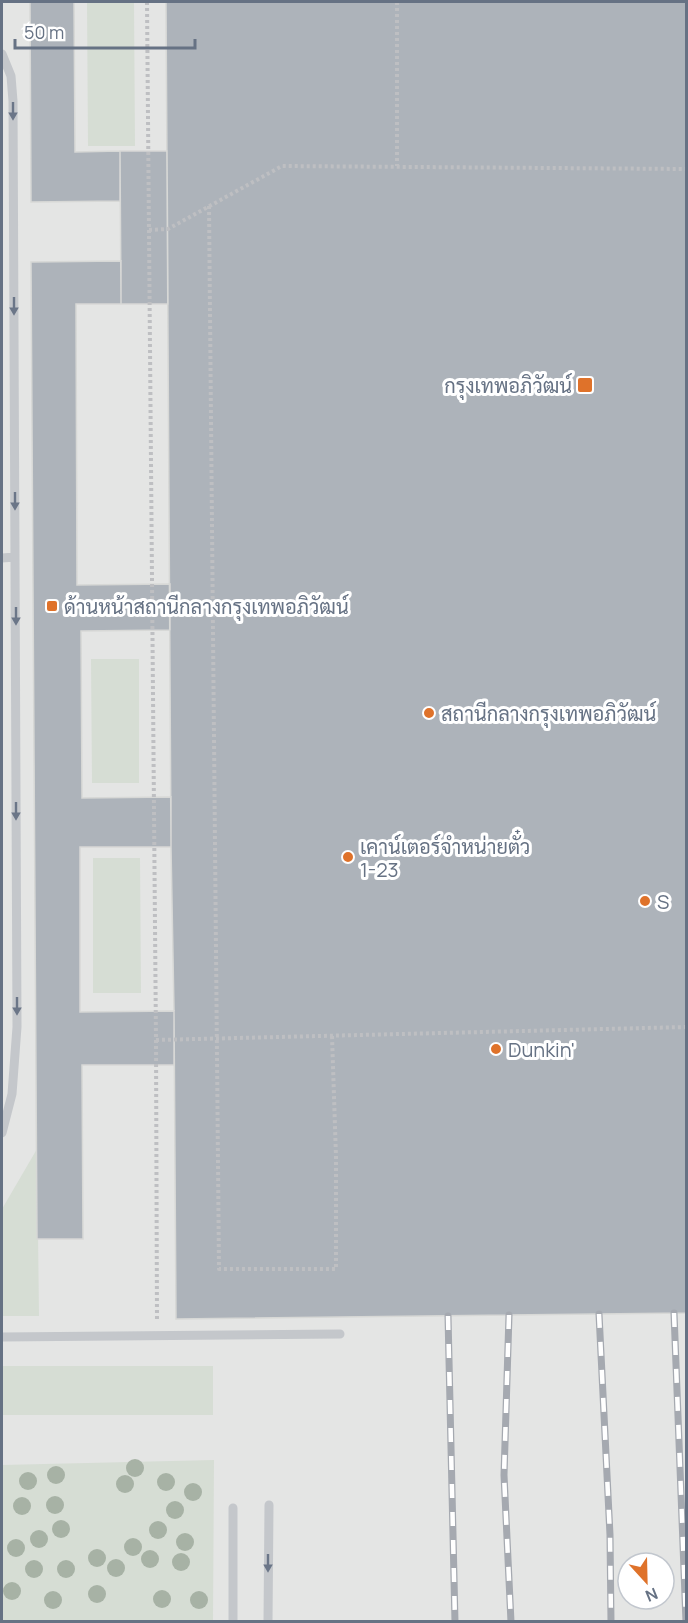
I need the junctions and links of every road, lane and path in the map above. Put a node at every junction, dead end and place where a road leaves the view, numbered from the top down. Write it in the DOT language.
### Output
graph roads {
  1 [pos="147,2"];
  2 [pos="397,2"];
  3 [pos="2,54"];
  4 [pos="397,166"];
  5 [pos="687,168"];
  6 [pos="209,206"];
  7 [pos="149,230"];
  8 [pos="15,557"];
  9 [pos="2,558"];
  10 [pos="687,1027"];
  11 [pos="332,1036"];
  12 [pos="216,1039"];
  13 [pos="156,1040"];
  14 [pos="2,1133"];
  15 [pos="340,1334"];
  16 [pos="157,1336"];
  17 [pos="2,1337"];
  18 [pos="269,1505"];
  19 [pos="233,1508"];
  20 [pos="233,1622"];
  21 [pos="268,1622"];
  1 -- 7 [label="path"];
  2 -- 4 [label="path"];
  3 -- 8 [label="lane, one-way"];
  4 -- 5 [label="path"];
  4 -- 6 [label="path"];
  6 -- 7 [label="path"];
  6 -- 12 [label="path"];
  7 -- 13 [label="path"];
  8 -- 9 [label="lane"];
  8 -- 14 [label="lane, one-way"];
  10 -- 11 [label="path"];
  11 -- 12 [label="path"];
  11 -- 12 [label="path"];
  12 -- 13 [label="path"];
  13 -- 16 [label="path"];
  15 -- 16 [label="lane"];
  16 -- 17 [label="lane"];
  18 -- 21 [label="lane, one-way"];
  19 -- 20 [label="lane"];
}
